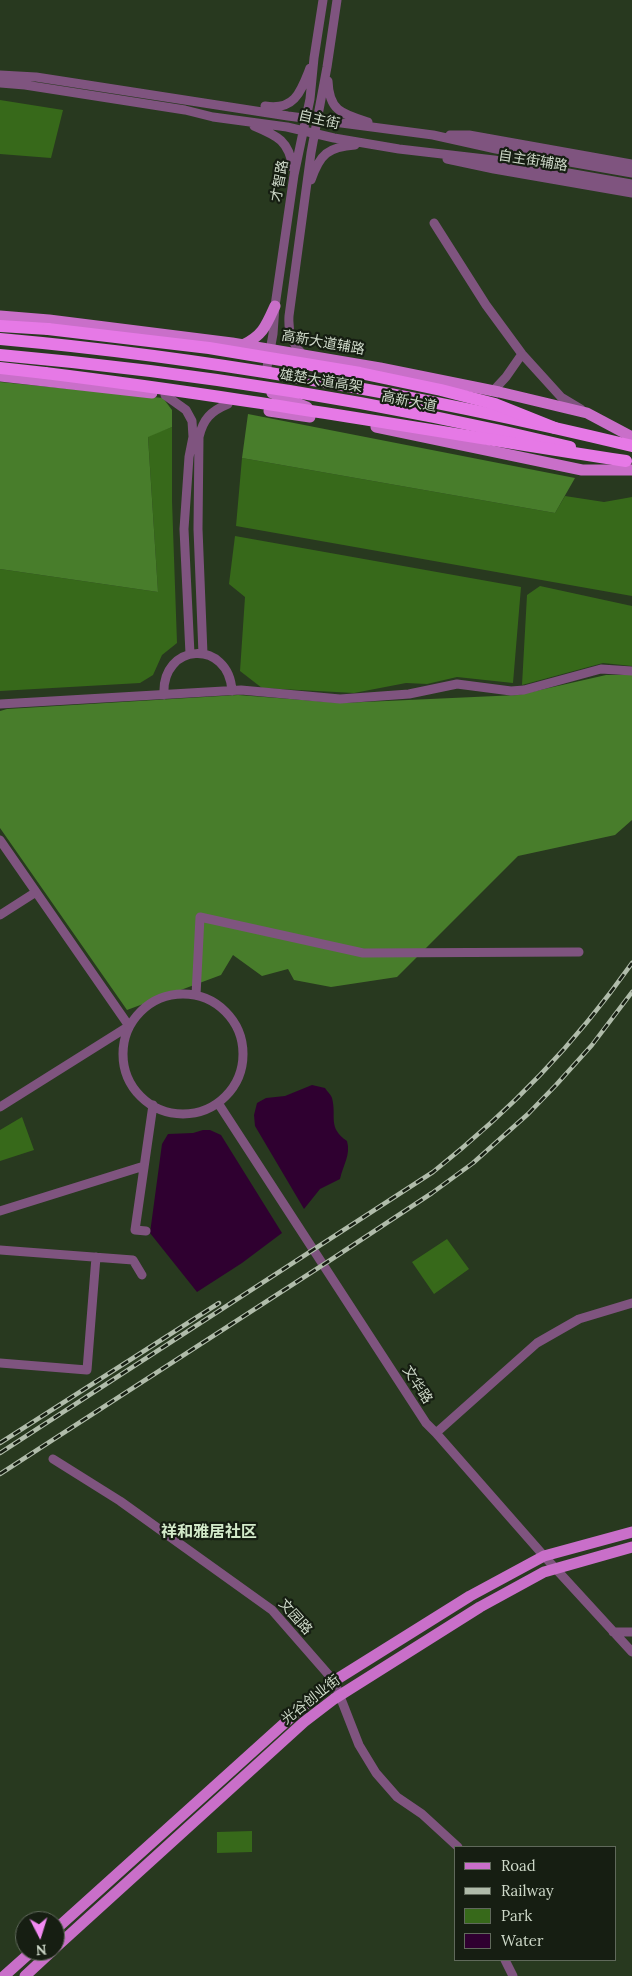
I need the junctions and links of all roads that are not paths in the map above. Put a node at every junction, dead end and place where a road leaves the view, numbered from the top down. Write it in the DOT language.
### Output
graph roads {
  1 [pos="323,0"];
  2 [pos="337,0"];
  3 [pos="314,58"];
  4 [pos="327,67"];
  5 [pos="0,75"];
  6 [pos="0,83"];
  7 [pos="185,100"];
  8 [pos="306,118"];
  9 [pos="317,120"];
  10 [pos="245,122"];
  11 [pos="390,129"];
  12 [pos="304,131"];
  13 [pos="314,133"];
  14 [pos="433,135"];
  15 [pos="367,143"];
  16 [pos="430,154"];
  17 [pos="632,164"];
  18 [pos="632,173"];
  19 [pos="294,175"];
  20 [pos="632,184"];
  21 [pos="632,193"];
  22 [pos="306,197"];
  23 [pos="434,223"];
  24 [pos="275,306"];
  25 [pos="0,316"];
  26 [pos="0,326"];
  27 [pos="0,335"];
  28 [pos="0,339"];
  29 [pos="243,345"];
  30 [pos="270,350"];
  31 [pos="522,354"];
  32 [pos="303,355"];
  33 [pos="0,360"];
  34 [pos="267,367"];
  35 [pos="0,376"];
  36 [pos="493,391"];
  37 [pos="272,393"];
  38 [pos="166,395"];
  39 [pos="228,404"];
  40 [pos="587,413"];
  41 [pos="341,421"];
  42 [pos="555,428"];
  43 [pos="632,436"];
  44 [pos="632,441"];
  45 [pos="632,446"];
  46 [pos="630,465"];
  47 [pos="190,654"];
  48 [pos="203,654"];
  49 [pos="632,671"];
  50 [pos="232,690"];
  51 [pos="164,695"];
  52 [pos="0,704"];
  53 [pos="0,841"];
  54 [pos="36,892"];
  55 [pos="0,915"];
  56 [pos="580,952"];
  57 [pos="196,995"];
  58 [pos="129,1026"];
  59 [pos="218,1103"];
  60 [pos="153,1105"];
  61 [pos="0,1107"];
  62 [pos="144,1166"];
  63 [pos="0,1211"];
  64 [pos="146,1230"];
  65 [pos="0,1250"];
  66 [pos="96,1257"];
  67 [pos="142,1275"];
  68 [pos="632,1303"];
  69 [pos="0,1364"];
  70 [pos="436,1433"];
  71 [pos="53,1459"];
  72 [pos="632,1532"];
  73 [pos="632,1546"];
  74 [pos="544,1556"];
  75 [pos="556,1569"];
  76 [pos="613,1632"];
  77 [pos="632,1632"];
  78 [pos="632,1652"];
  79 [pos="334,1681"];
  80 [pos="340,1695"];
  81 [pos="457,1846"];
  82 [pos="65,1921"];
  83 [pos="65,1939"];
  84 [pos="21,1961"];
  85 [pos="41,1961"];
  86 [pos="506,1961"];
  87 [pos="4,1976"];
  88 [pos="24,1976"];
  89 [pos="513,1976"];
  1 -- 3 [label="street, 才智路"];
  2 -- 4 [label="street, 才智路"];
  3 -- 7 [label="street"];
  3 -- 8 [label="street, 才智路"];
  4 -- 9 [label="street, 才智路"];
  4 -- 11 [label="street"];
  5 -- 7 [label="street, 自主街"];
  6 -- 10 [label="street, 自主街"];
  7 -- 8 [label="street, 自主街"];
  8 -- 9 [label="street, 自主街"];
  8 -- 12 [label="street, 才智路"];
  9 -- 11 [label="street, 自主街"];
  9 -- 13 [label="street, 才智路"];
  10 -- 12 [label="street, 自主街"];
  10 -- 19 [label="street"];
  11 -- 14 [label="street, 自主街"];
  12 -- 13 [label="street, 自主街"];
  12 -- 19 [label="street, 才智路"];
  13 -- 15 [label="street, 自主街"];
  13 -- 22 [label="street, 才智路"];
  14 -- 17 [label="street, 自主街辅路"];
  14 -- 18 [label="street, 自主街"];
  15 -- 16 [label="street, 自主街"];
  15 -- 22 [label="street"];
  16 -- 20 [label="street, 自主街"];
  16 -- 21 [label="street, 自主街辅路"];
  19 -- 24 [label="street, 才智路"];
  22 -- 32 [label="street, 才智路"];
  23 -- 31 [label="street"];
  24 -- 29 [label="main road"];
  24 -- 30 [label="street, 才智路"];
  25 -- 29 [label="main road, 高新大道辅路"];
  26 -- 42 [label="highway, bridge"];
  27 -- 34 [label="main road, 高新大道"];
  28 -- 42 [label="highway, 雄楚大道高架, bridge"];
  29 -- 30 [label="main road, 高新大道辅路"];
  30 -- 32 [label="main road, 高新大道辅路"];
  30 -- 34 [label="street, 才智路"];
  31 -- 36 [label="street"];
  31 -- 40 [label="street"];
  32 -- 36 [label="main road, 高新大道辅路"];
  33 -- 37 [label="main road, 高新大道"];
  33 -- 46 [label="highway, bridge"];
  33 -- 46 [label="highway, 雄楚大道高架, bridge"];
  34 -- 44 [label="main road, 高新大道"];
  35 -- 38 [label="main road"];
  36 -- 40 [label="main road, 高新大道辅路"];
  37 -- 41 [label="main road"];
  37 -- 46 [label="main road, 高新大道"];
  38 -- 39 [label="main road"];
  38 -- 47 [label="street"];
  39 -- 41 [label="main road"];
  39 -- 48 [label="street"];
  40 -- 43 [label="main road, 高新大道辅路"];
  41 -- 46 [label="main road"];
  42 -- 45 [label="highway, 雄楚大道高架"];
  47 -- 48 [label="street"];
  47 -- 51 [label="street"];
  48 -- 50 [label="street"];
  49 -- 50 [label="street"];
  50 -- 51 [label="street"];
  51 -- 52 [label="street"];
  53 -- 54 [label="street"];
  54 -- 55 [label="street"];
  54 -- 58 [label="street"];
  56 -- 57 [label="street"];
  57 -- 58 [label="street"];
  57 -- 59 [label="street"];
  58 -- 60 [label="street"];
  58 -- 61 [label="street"];
  59 -- 60 [label="street"];
  59 -- 70 [label="street, 文华路"];
  60 -- 62 [label="street"];
  62 -- 63 [label="street"];
  62 -- 64 [label="street"];
  65 -- 66 [label="street"];
  66 -- 67 [label="street"];
  66 -- 69 [label="street"];
  68 -- 70 [label="street"];
  70 -- 74 [label="street, 文华路"];
  71 -- 79 [label="street, 文园路"];
  72 -- 74 [label="main road, 光谷创业街"];
  73 -- 75 [label="main road, 光谷创业街"];
  74 -- 75 [label="street, 文华路"];
  74 -- 79 [label="main road, 光谷创业街"];
  75 -- 76 [label="street, 文华路"];
  75 -- 80 [label="main road, 光谷创业街"];
  76 -- 77 [label="street"];
  76 -- 78 [label="street, 文华路"];
  79 -- 80 [label="street, 文园路"];
  79 -- 82 [label="main road, 光谷创业街"];
  80 -- 81 [label="street, 文园路"];
  80 -- 83 [label="main road, 光谷创业街"];
  84 -- 87 [label="main road"];
  85 -- 88 [label="main road"];
  86 -- 89 [label="street"];
}
